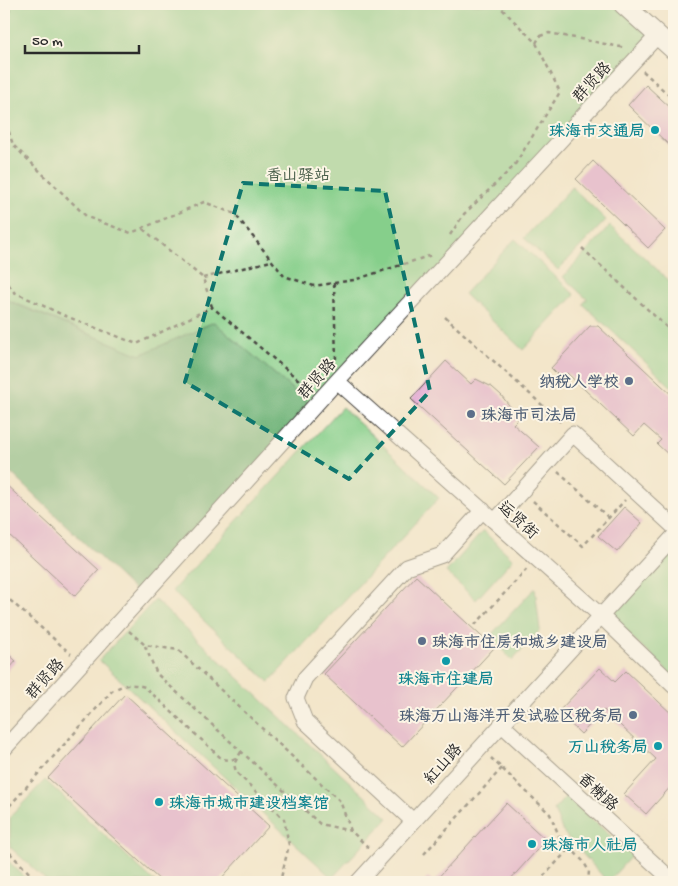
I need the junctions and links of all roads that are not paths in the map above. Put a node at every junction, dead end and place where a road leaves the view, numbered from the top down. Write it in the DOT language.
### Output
graph roads {
  1 [pos="623,4"];
  2 [pos="658,35"];
  3 [pos="674,50"];
  4 [pos="337,381"];
  5 [pos="483,510"];
  6 [pos="494,521"];
  7 [pos="674,527"];
  8 [pos="674,536"];
  9 [pos="600,615"];
  10 [pos="674,686"];
  11 [pos="501,724"];
  12 [pos="4,749"];
  13 [pos="413,821"];
  14 [pos="358,882"];
  15 [pos="674,882"];
  1 -- 2 [label="main road"];
  2 -- 3 [label="main road"];
  2 -- 4 [label="street, 群贤路"];
  4 -- 5 [label="street, 运贤街"];
  4 -- 12 [label="street, 群贤路"];
  5 -- 6 [label="street, 运贤街"];
  5 -- 13 [label="street"];
  6 -- 7 [label="street"];
  6 -- 9 [label="street, 运贤街"];
  8 -- 9 [label="street, 紅山路"];
  9 -- 10 [label="street, 运贤街"];
  9 -- 11 [label="street, 紅山路"];
  11 -- 13 [label="street, 紅山路"];
  11 -- 15 [label="street, 香榭路"];
  13 -- 14 [label="street, 紅山路"];
}
